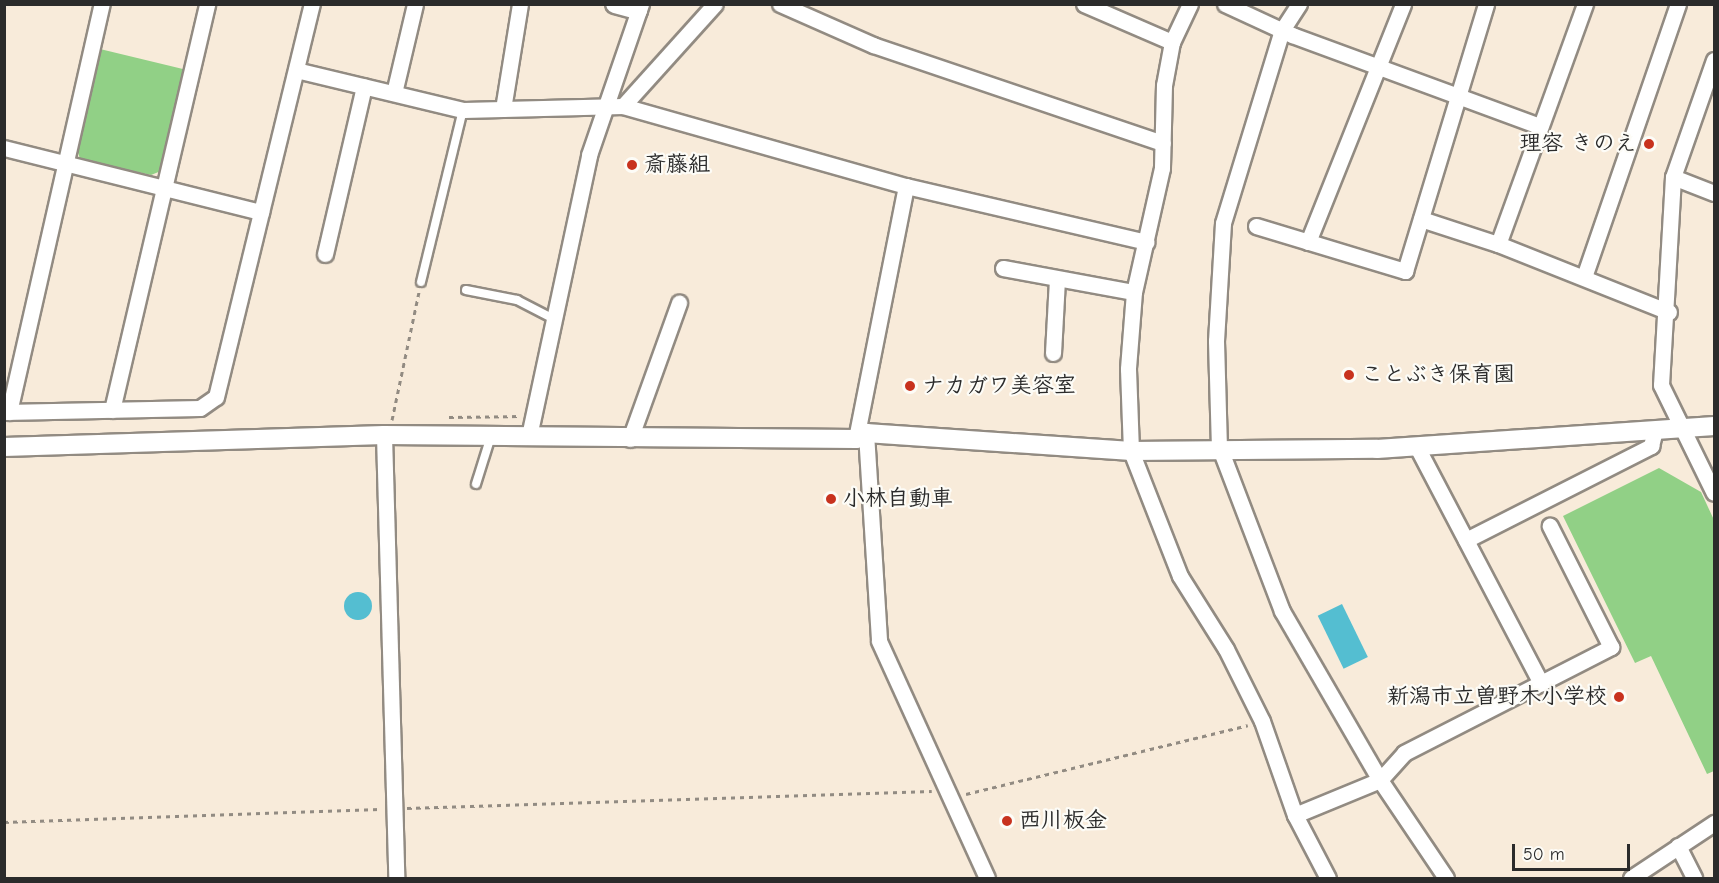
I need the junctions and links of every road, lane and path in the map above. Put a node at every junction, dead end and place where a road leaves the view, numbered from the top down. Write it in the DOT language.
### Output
graph roads {
  1 [pos="102,4"];
  2 [pos="207,4"];
  3 [pos="312,4"];
  4 [pos="415,4"];
  5 [pos="520,4"];
  6 [pos="615,4"];
  7 [pos="715,4"];
  8 [pos="780,4"];
  9 [pos="1084,4"];
  10 [pos="1190,4"];
  11 [pos="1225,4"];
  12 [pos="1299,4"];
  13 [pos="1403,4"];
  14 [pos="1486,4"];
  15 [pos="1585,4"];
  16 [pos="1678,4"];
  17 [pos="639,7"];
  18 [pos="1282,30"];
  19 [pos="1172,42"];
  20 [pos="1714,60"];
  21 [pos="1379,67"];
  22 [pos="296,70"];
  23 [pos="364,86"];
  24 [pos="394,93"];
  25 [pos="1458,96"];
  26 [pos="605,105"];
  27 [pos="622,106"];
  28 [pos="503,108"];
  29 [pos="464,110"];
  30 [pos="1537,125"];
  31 [pos="1163,143"];
  32 [pos="4,148"];
  33 [pos="63,162"];
  34 [pos="1673,177"];
  35 [pos="906,186"];
  36 [pos="165,188"];
  37 [pos="1714,193"];
  38 [pos="261,212"];
  39 [pos="1421,219"];
  40 [pos="1256,226"];
  41 [pos="1147,242"];
  42 [pos="1308,242"];
  43 [pos="1498,244"];
  44 [pos="325,254"];
  45 [pos="1003,268"];
  46 [pos="1584,277"];
  47 [pos="1057,279"];
  48 [pos="421,282"];
  49 [pos="466,290"];
  50 [pos="1134,292"];
  51 [pos="680,303"];
  52 [pos="1669,312"];
  53 [pos="554,319"];
  54 [pos="1053,353"];
  55 [pos="112,410"];
  56 [pos="7,412"];
  57 [pos="532,416"];
  58 [pos="440,417"];
  59 [pos="405,418"];
  60 [pos="1714,426"];
  61 [pos="1681,428"];
  62 [pos="1655,430"];
  63 [pos="384,435"];
  64 [pos="491,436"];
  65 [pos="529,436"];
  66 [pos="861,436"];
  67 [pos="630,439"];
  68 [pos="1220,446"];
  69 [pos="4,447"];
  70 [pos="1417,447"];
  71 [pos="1131,451"];
  72 [pos="476,484"];
  73 [pos="1714,494"];
  74 [pos="1550,526"];
  75 [pos="1466,540"];
  76 [pos="1541,683"];
  77 [pos="1262,721"];
  78 [pos="1380,780"];
  79 [pos="950,798"];
  80 [pos="395,809"];
  81 [pos="1294,815"];
  82 [pos="4,822"];
  83 [pos="1714,823"];
  84 [pos="1678,846"];
  85 [pos="396,879"];
  86 [pos="987,879"];
  87 [pos="1328,879"];
  88 [pos="1446,879"];
  89 [pos="1631,879"];
  90 [pos="1694,879"];
  1 -- 33 [label="street"];
  2 -- 36 [label="street"];
  3 -- 22 [label="street"];
  4 -- 24 [label="street"];
  5 -- 28 [label="street"];
  6 -- 17 [label="street"];
  7 -- 27 [label="street"];
  8 -- 31 [label="street"];
  9 -- 19 [label="street"];
  10 -- 19 [label="street"];
  11 -- 18 [label="street"];
  12 -- 18 [label="street"];
  13 -- 21 [label="street"];
  14 -- 25 [label="street"];
  15 -- 30 [label="street"];
  16 -- 46 [label="street"];
  17 -- 26 [label="street"];
  18 -- 21 [label="street"];
  18 -- 68 [label="street"];
  19 -- 31 [label="street"];
  20 -- 34 [label="street"];
  21 -- 25 [label="street"];
  21 -- 42 [label="street"];
  22 -- 23 [label="street"];
  22 -- 38 [label="street"];
  23 -- 24 [label="street"];
  23 -- 44 [label="street"];
  24 -- 29 [label="street"];
  25 -- 30 [label="street"];
  25 -- 39 [label="street"];
  26 -- 27 [label="street"];
  26 -- 28 [label="street"];
  26 -- 53 [label="street"];
  27 -- 35 [label="street"];
  28 -- 29 [label="street"];
  29 -- 48 [label="lane"];
  30 -- 43 [label="street"];
  31 -- 41 [label="street"];
  32 -- 33 [label="street"];
  33 -- 36 [label="street"];
  33 -- 56 [label="street"];
  34 -- 37 [label="street"];
  34 -- 52 [label="street"];
  35 -- 41 [label="street"];
  35 -- 66 [label="street"];
  36 -- 38 [label="street"];
  36 -- 55 [label="street"];
  38 -- 55 [label="street"];
  39 -- 42 [label="street"];
  39 -- 43 [label="street"];
  40 -- 42 [label="street"];
  41 -- 50 [label="street"];
  43 -- 46 [label="street"];
  45 -- 47 [label="street"];
  46 -- 52 [label="street"];
  47 -- 50 [label="street"];
  47 -- 54 [label="street"];
  48 -- 59 [label="path"];
  49 -- 53 [label="lane"];
  50 -- 71 [label="street"];
  51 -- 67 [label="street"];
  52 -- 61 [label="street"];
  53 -- 57 [label="street"];
  55 -- 56 [label="street"];
  57 -- 58 [label="path"];
  57 -- 65 [label="street"];
  60 -- 61 [label="street"];
  61 -- 62 [label="street"];
  61 -- 73 [label="street"];
  62 -- 70 [label="street"];
  62 -- 75 [label="street"];
  63 -- 64 [label="street"];
  63 -- 69 [label="street"];
  63 -- 80 [label="street"];
  64 -- 65 [label="street"];
  64 -- 72 [label="lane"];
  65 -- 67 [label="street"];
  66 -- 67 [label="street"];
  66 -- 71 [label="street"];
  66 -- 79 [label="street"];
  68 -- 70 [label="street"];
  68 -- 71 [label="street"];
  68 -- 78 [label="street"];
  70 -- 75 [label="street"];
  71 -- 77 [label="street"];
  74 -- 76 [label="street"];
  75 -- 76 [label="street"];
  76 -- 78 [label="street"];
  77 -- 79 [label="path"];
  77 -- 81 [label="street"];
  78 -- 81 [label="street"];
  78 -- 88 [label="street"];
  79 -- 80 [label="path"];
  79 -- 86 [label="street"];
  80 -- 82 [label="path"];
  80 -- 85 [label="street"];
  81 -- 87 [label="street"];
  83 -- 84 [label="street"];
  84 -- 89 [label="street"];
  84 -- 90 [label="street"];
}
